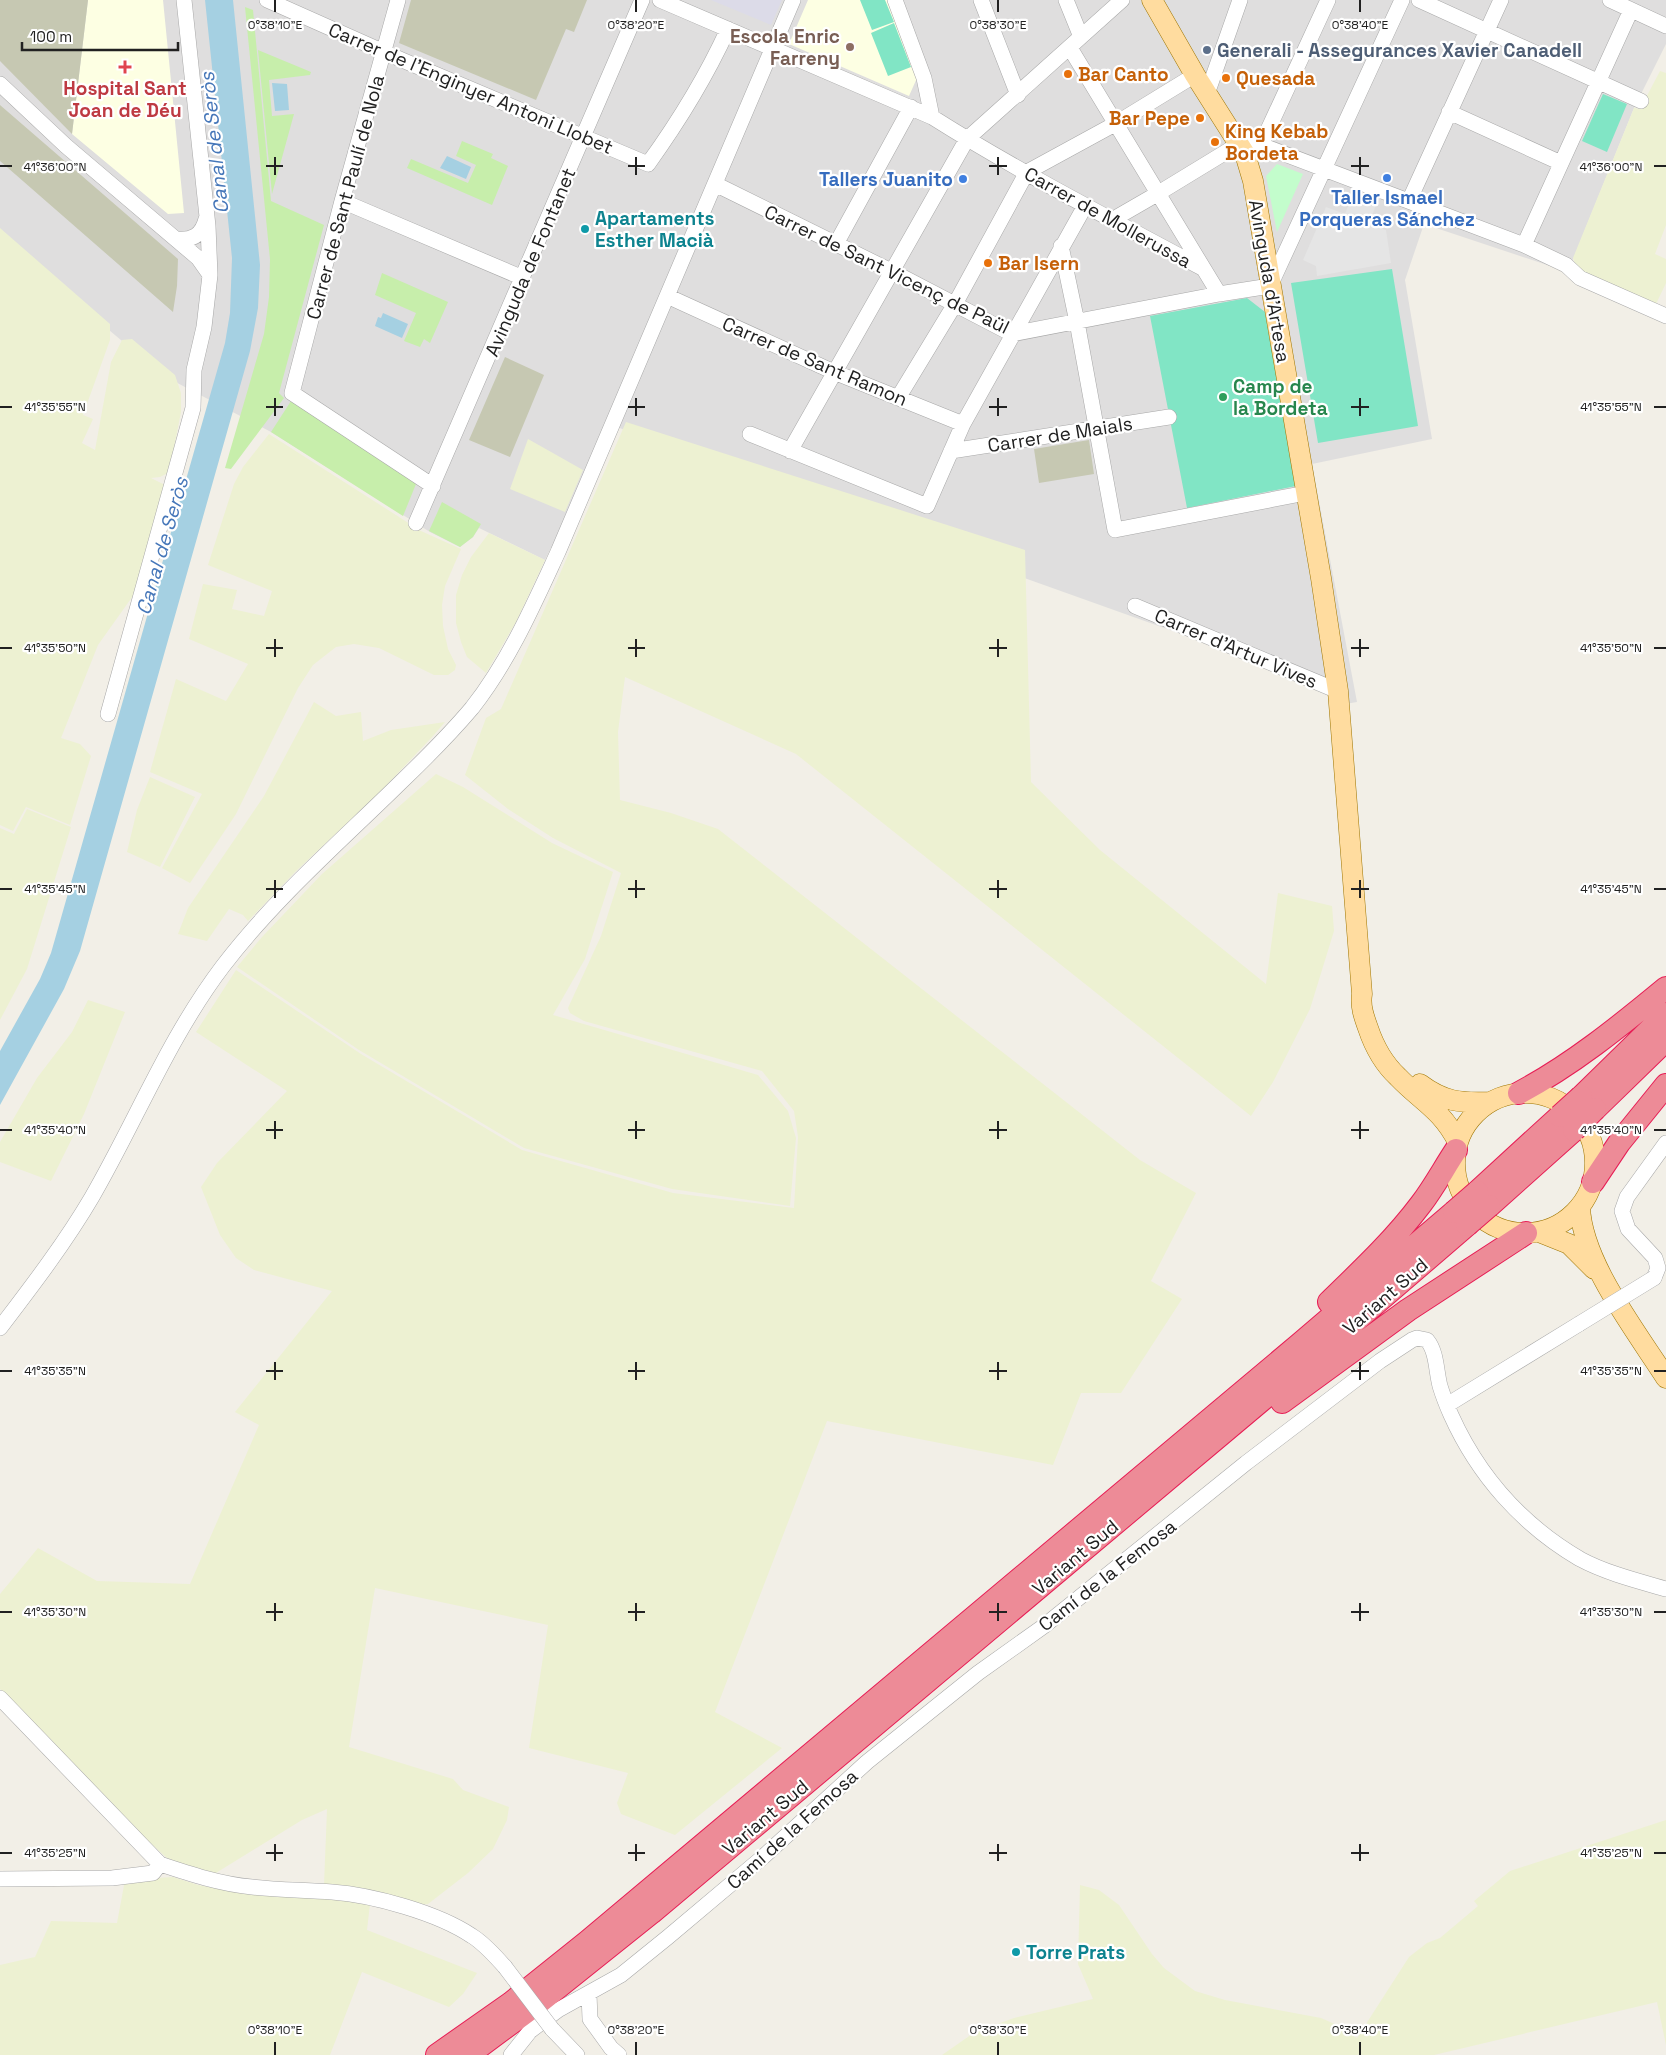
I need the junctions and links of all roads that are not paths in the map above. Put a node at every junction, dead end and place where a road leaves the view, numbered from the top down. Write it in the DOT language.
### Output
graph roads {
  1 [pos="184,0"];
  2 [pos="267,0"];
  3 [pos="398,0"];
  4 [pos="642,0"];
  5 [pos="660,0"];
  6 [pos="793,0"];
  7 [pos="895,0"];
  8 [pos="981,0"];
  9 [pos="1066,0"];
  10 [pos="1122,0"];
  11 [pos="1152,0"];
  12 [pos="1240,0"];
  13 [pos="1328,0"];
  14 [pos="1402,0"];
  15 [pos="1419,0"];
  16 [pos="1501,0"];
  17 [pos="1610,0"];
  18 [pos="1631,10"];
  19 [pos="1666,26"];
  20 [pos="728,29"];
  21 [pos="1487,30"];
  22 [pos="1075,43"];
  23 [pos="772,47"];
  24 [pos="385,52"];
  25 [pos="1195,75"];
  26 [pos="1599,80"];
  27 [pos="0,84"];
  28 [pos="1018,94"];
  29 [pos="1207,94"];
  30 [pos="1641,101"];
  31 [pos="911,107"];
  32 [pos="1450,112"];
  33 [pos="932,116"];
  34 [pos="1115,124"];
  35 [pos="584,136"];
  36 [pos="967,139"];
  37 [pos="1239,144"];
  38 [pos="1261,145"];
  39 [pos="1561,163"];
  40 [pos="1324,168"];
  41 [pos="1027,172"];
  42 [pos="715,184"];
  43 [pos="1157,194"];
  44 [pos="342,201"];
  45 [pos="1409,201"];
  46 [pos="1085,206"];
  47 [pos="207,218"];
  48 [pos="1112,220"];
  49 [pos="176,239"];
  50 [pos="836,244"];
  51 [pos="1061,246"];
  52 [pos="1289,246"];
  53 [pos="1524,246"];
  54 [pos="1264,247"];
  55 [pos="1202,268"];
  56 [pos="891,271"];
  57 [pos="210,276"];
  58 [pos="523,278"];
  59 [pos="1270,286"];
  60 [pos="1219,294"];
  61 [pos="667,296"];
  62 [pos="955,304"];
  63 [pos="1666,316"];
  64 [pos="1077,322"];
  65 [pos="1012,334"];
  66 [pos="834,372"];
  67 [pos="898,398"];
  68 [pos="1170,417"];
  69 [pos="963,424"];
  70 [pos="1096,429"];
  71 [pos="750,434"];
  72 [pos="790,451"];
  73 [pos="951,451"];
  74 [pos="433,486"];
  75 [pos="1306,493"];
  76 [pos="416,523"];
  77 [pos="1135,606"];
  78 [pos="1339,698"];
  79 [pos="108,714"];
  80 [pos="1666,988"];
  81 [pos="1362,994"];
  82 [pos="1666,1014"];
  83 [pos="1666,1040"];
  84 [pos="1378,1051"];
  85 [pos="1666,1085"];
  86 [pos="1430,1092"];
  87 [pos="1519,1092"];
  88 [pos="1489,1102"];
  89 [pos="1588,1103"];
  90 [pos="1666,1143"];
  91 [pos="1456,1146"];
  92 [pos="1593,1182"];
  93 [pos="1580,1207"];
  94 [pos="1460,1218"];
  95 [pos="1532,1232"];
  96 [pos="1603,1279"];
  97 [pos="0,1328"];
  98 [pos="1666,1378"];
  99 [pos="1447,1405"];
  100 [pos="1070,1537"];
  101 [pos="1666,1589"];
  102 [pos="1009,1612"];
  103 [pos="0,1698"];
  104 [pos="160,1864"];
  105 [pos="0,1879"];
  106 [pos="589,1994"];
  107 [pos="516,2053"];
  108 [pos="438,2055"];
  109 [pos="468,2055"];
  110 [pos="577,2055"];
  111 [pos="619,2055"];
  1 -- 47 [label="street"];
  2 -- 24 [label="street, Carrer de l'Enginyer Antoni Llobet"];
  3 -- 24 [label="street, Carrer de Sant Paulí de Nola"];
  4 -- 35 [label="street, Avinguda de Fontanet"];
  5 -- 20 [label="street, Carrer de Mollerussa"];
  6 -- 23 [label="street"];
  7 -- 33 [label="street"];
  8 -- 28 [label="street"];
  9 -- 22 [label="street"];
  10 -- 22 [label="street"];
  11 -- 25 [label="main road, Avinguda d'Artesa"];
  12 -- 29 [label="street"];
  13 -- 38 [label="street"];
  14 -- 40 [label="street"];
  15 -- 21 [label="street"];
  16 -- 21 [label="street"];
  17 -- 18 [label="street"];
  18 -- 19 [label="street"];
  18 -- 26 [label="street"];
  20 -- 23 [label="street, Carrer de Mollerussa"];
  20 -- 35 [label="street, Carrer de l'Enginyer Antoni Llobet"];
  21 -- 26 [label="street"];
  21 -- 32 [label="street"];
  22 -- 28 [label="street"];
  22 -- 34 [label="street"];
  23 -- 31 [label="street, Carrer de Mollerussa"];
  23 -- 42 [label="street"];
  24 -- 35 [label="street, Carrer de l'Enginyer Antoni Llobet"];
  24 -- 44 [label="street, Carrer de Sant Paulí de Nola"];
  25 -- 29 [label="main road, Avinguda d'Artesa"];
  25 -- 34 [label="street"];
  26 -- 30 [label="street"];
  26 -- 39 [label="street"];
  27 -- 49 [label="street"];
  28 -- 36 [label="street"];
  29 -- 37 [label="main road, Avinguda d'Artesa"];
  31 -- 33 [label="street, Carrer de Mollerussa"];
  31 -- 50 [label="street"];
  32 -- 39 [label="street"];
  32 -- 45 [label="street"];
  33 -- 36 [label="street, Carrer de Mollerussa"];
  34 -- 41 [label="street"];
  34 -- 43 [label="street"];
  35 -- 58 [label="street, Avinguda de Fontanet"];
  36 -- 41 [label="street, Carrer de Mollerussa"];
  36 -- 56 [label="street"];
  37 -- 38 [label="street"];
  37 -- 43 [label="street"];
  37 -- 54 [label="main road, Avinguda d'Artesa"];
  38 -- 40 [label="street"];
  39 -- 53 [label="street"];
  40 -- 45 [label="street"];
  40 -- 52 [label="street"];
  41 -- 46 [label="street, Carrer de Mollerussa"];
  41 -- 62 [label="street"];
  42 -- 50 [label="street, Carrer de Sant Vicenç de Paül"];
  42 -- 61 [label="street"];
  43 -- 48 [label="street"];
  43 -- 55 [label="street"];
  44 -- 58 [label="street"];
  44 -- 74 [label="street, Carrer de Sant Paulí de Nola"];
  45 -- 53 [label="street"];
  46 -- 48 [label="street, Carrer de Mollerussa"];
  46 -- 51 [label="street"];
  47 -- 49 [label="street"];
  47 -- 57 [label="street"];
  48 -- 55 [label="street, Carrer de Mollerussa"];
  49 -- 57 [label="street"];
  50 -- 56 [label="street, Carrer de Sant Vicenç de Paül"];
  51 -- 64 [label="street"];
  51 -- 65 [label="street"];
  52 -- 54 [label="street"];
  52 -- 59 [label="street"];
  53 -- 63 [label="street"];
  54 -- 59 [label="main road, Avinguda d'Artesa"];
  55 -- 60 [label="street"];
  56 -- 62 [label="street, Carrer de Sant Vicenç de Paül"];
  56 -- 66 [label="street"];
  57 -- 79 [label="street"];
  58 -- 74 [label="street, Avinguda de Fontanet"];
  59 -- 60 [label="street, Carrer de Sant Vicenç de Paül"];
  59 -- 75 [label="main road, Avinguda d'Artesa"];
  60 -- 64 [label="street, Carrer de Sant Vicenç de Paül"];
  61 -- 66 [label="street, Carrer de Sant Ramon"];
  61 -- 97 [label="street"];
  62 -- 65 [label="street, Carrer de Sant Vicenç de Paül"];
  62 -- 67 [label="street"];
  64 -- 65 [label="street, Carrer de Sant Vicenç de Paül"];
  64 -- 70 [label="street"];
  65 -- 69 [label="street"];
  66 -- 67 [label="street, Carrer de Sant Ramon"];
  66 -- 72 [label="street"];
  67 -- 69 [label="street, Carrer de Sant Ramon"];
  68 -- 70 [label="street, Carrer de Maials"];
  69 -- 73 [label="street"];
  70 -- 73 [label="street, Carrer de Maials"];
  70 -- 75 [label="street"];
  71 -- 72 [label="street"];
  72 -- 73 [label="street"];
  74 -- 76 [label="street, Avinguda de Fontanet"];
  75 -- 78 [label="main road, Avinguda d'Artesa"];
  77 -- 78 [label="street, Carrer d'Artur Vives"];
  78 -- 81 [label="main road, Avinguda d'Artesa"];
  80 -- 87 [label="highway"];
  81 -- 84 [label="main road, Avinguda d'Artesa"];
  81 -- 86 [label="main road"];
  82 -- 89 [label="highway, Variant Sud"];
  83 -- 89 [label="highway, Variant Sud"];
  84 -- 86 [label="main road"];
  84 -- 91 [label="main road"];
  85 -- 92 [label="highway"];
  86 -- 88 [label="main road"];
  87 -- 88 [label="main road"];
  87 -- 92 [label="main road"];
  88 -- 91 [label="main road"];
  89 -- 94 [label="highway, Variant Sud, bridge"];
  90 -- 99 [label="street, bridge"];
  91 -- 95 [label="main road"];
  91 -- 100 [label="highway"];
  92 -- 93 [label="main road"];
  93 -- 95 [label="main road"];
  93 -- 96 [label="main road"];
  94 -- 100 [label="highway, Variant Sud"];
  94 -- 102 [label="highway, Variant Sud"];
  95 -- 96 [label="main road"];
  95 -- 102 [label="highway"];
  96 -- 98 [label="main road"];
  99 -- 101 [label="street, Camí de la Femosa"];
  99 -- 106 [label="street, Camí de la Femosa"];
  100 -- 108 [label="highway"];
  102 -- 109 [label="highway, Variant Sud"];
  103 -- 104 [label="street"];
  104 -- 105 [label="street"];
  104 -- 110 [label="street, bridge"];
  106 -- 107 [label="street, Camí de la Femosa"];
  106 -- 111 [label="street"];
}
